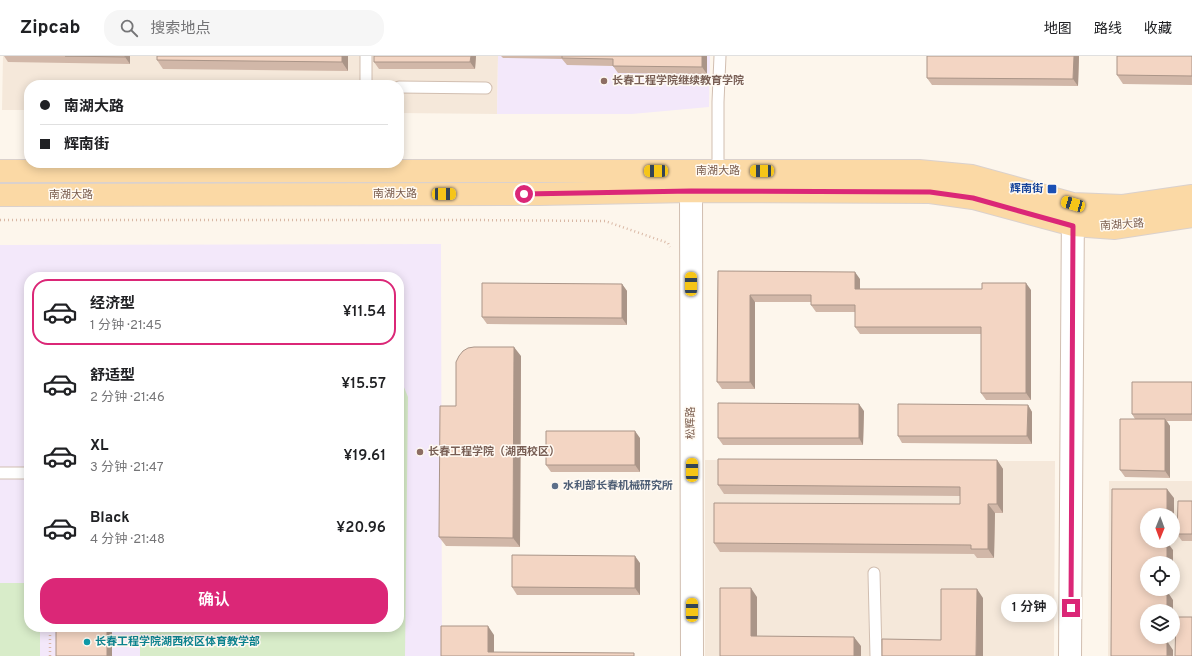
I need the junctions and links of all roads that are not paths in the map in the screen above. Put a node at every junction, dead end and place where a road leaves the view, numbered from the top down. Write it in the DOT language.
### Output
graph roads {
  1 [pos="366,56"];
  2 [pos="720,56"];
  3 [pos="366,80"];
  4 [pos="404,87"];
  5 [pos="486,88"];
  6 [pos="404,167"];
  7 [pos="274,168"];
  8 [pos="0,171"];
  9 [pos="718,171"];
  10 [pos="691,191"];
  11 [pos="0,195"];
  12 [pos="1191,201"];
  13 [pos="1073,204"];
  14 [pos="1073,226"];
  15 [pos="0,473"];
  16 [pos="24,473"];
  17 [pos="874,573"];
  18 [pos="692,656"];
  19 [pos="876,656"];
  20 [pos="1070,656"];
  1 -- 3 [label="lane"];
  2 -- 9 [label="lane"];
  4 -- 5 [label="lane"];
  6 -- 9 [label="main road, 南湖大路"];
  7 -- 8 [label="main road, 南湖大路"];
  9 -- 13 [label="main road, 南湖大路"];
  10 -- 11 [label="main road, 南湖大路"];
  10 -- 14 [label="main road, 南湖大路"];
  10 -- 18 [label="street, 松辉路"];
  12 -- 13 [label="main road, 南湖大路"];
  12 -- 14 [label="main road, 南湖大路"];
  13 -- 14 [label="street"];
  14 -- 20 [label="street"];
  15 -- 16 [label="lane"];
  17 -- 19 [label="lane"];
}
